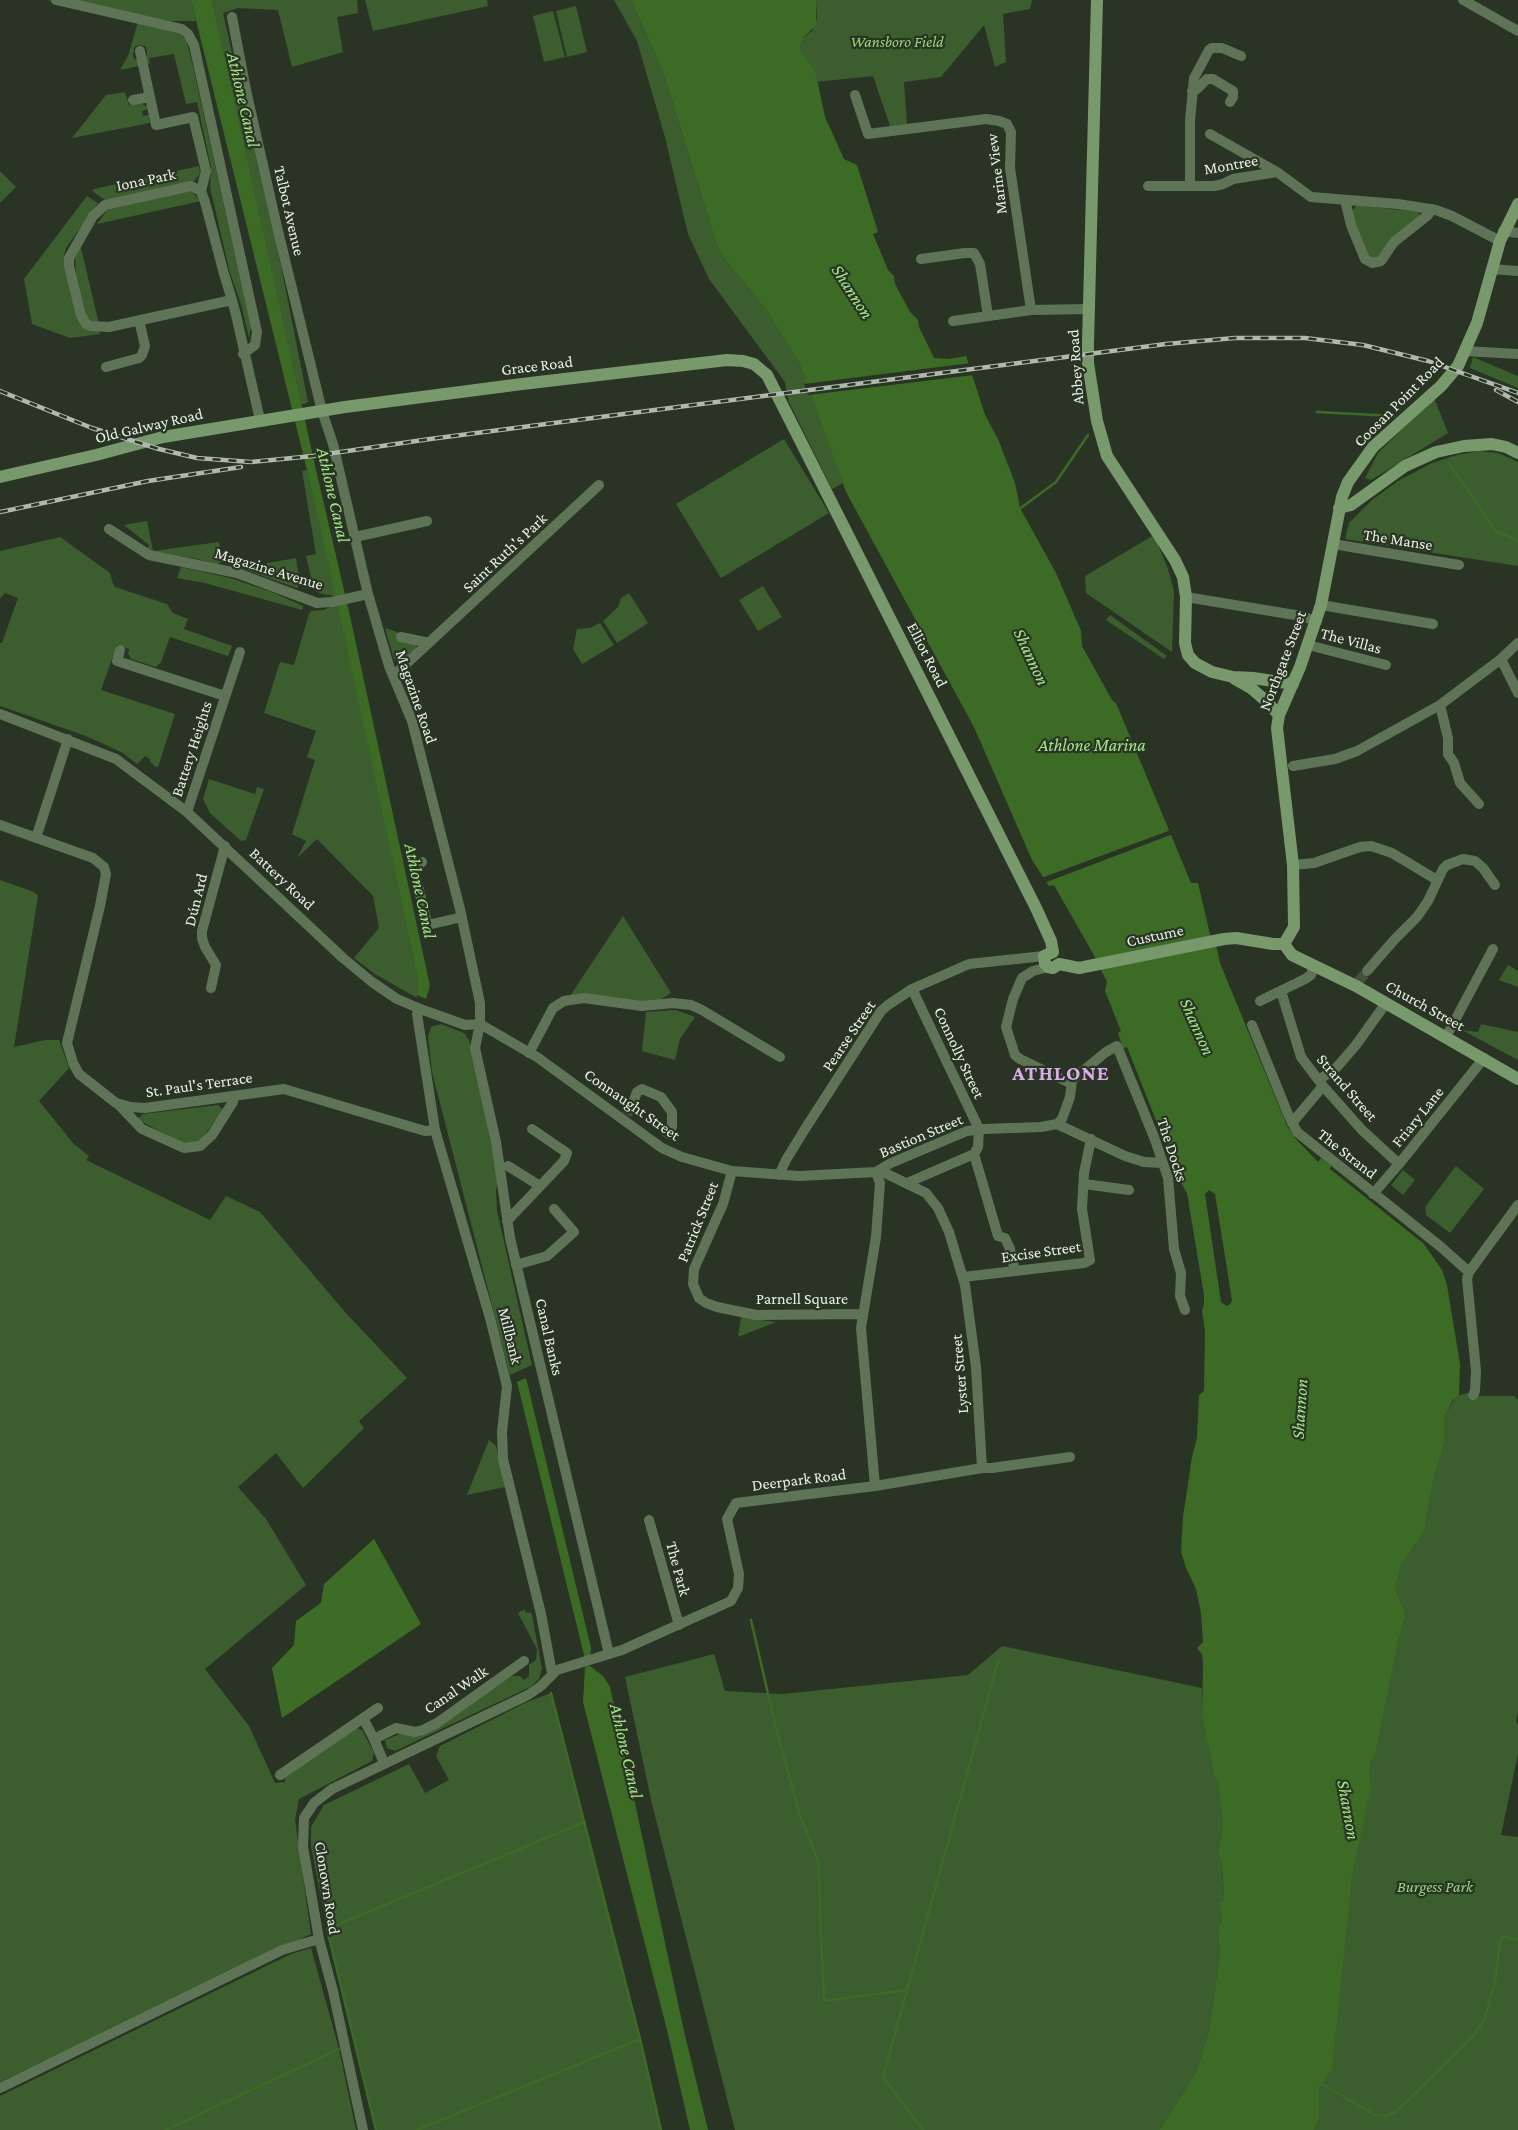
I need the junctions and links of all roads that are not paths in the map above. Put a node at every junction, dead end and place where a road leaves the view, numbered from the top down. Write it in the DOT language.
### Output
graph roads {
  1 [pos="56,0"];
  2 [pos="1097,0"];
  3 [pos="1463,0"];
  4 [pos="232,17"];
  5 [pos="1518,31"];
  6 [pos="140,51"];
  7 [pos="1241,56"];
  8 [pos="1192,91"];
  9 [pos="855,95"];
  10 [pos="150,97"];
  11 [pos="133,100"];
  12 [pos="1230,102"];
  13 [pos="1210,134"];
  14 [pos="1277,172"];
  15 [pos="1148,186"];
  16 [pos="1190,186"];
  17 [pos="201,191"];
  18 [pos="1346,200"];
  19 [pos="1518,204"];
  20 [pos="1432,209"];
  21 [pos="1518,233"];
  22 [pos="1501,236"];
  23 [pos="921,259"];
  24 [pos="1492,269"];
  25 [pos="1518,271"];
  26 [pos="232,300"];
  27 [pos="1089,309"];
  28 [pos="1031,310"];
  29 [pos="988,316"];
  30 [pos="139,320"];
  31 [pos="953,321"];
  32 [pos="1465,351"];
  33 [pos="243,354"];
  34 [pos="1518,354"];
  35 [pos="106,367"];
  36 [pos="767,375"];
  37 [pos="322,410"];
  38 [pos="307,413"];
  39 [pos="260,420"];
  40 [pos="1518,454"];
  41 [pos="0,476"];
  42 [pos="599,485"];
  43 [pos="1340,508"];
  44 [pos="427,521"];
  45 [pos="109,528"];
  46 [pos="355,537"];
  47 [pos="1333,544"];
  48 [pos="1459,565"];
  49 [pos="368,594"];
  50 [pos="1186,597"];
  51 [pos="1321,605"];
  52 [pos="1317,621"];
  53 [pos="1433,624"];
  54 [pos="402,637"];
  55 [pos="429,643"];
  56 [pos="1518,643"];
  57 [pos="1308,645"];
  58 [pos="120,650"];
  59 [pos="240,652"];
  60 [pos="1501,659"];
  61 [pos="1386,665"];
  62 [pos="393,676"];
  63 [pos="1233,677"];
  64 [pos="1293,684"];
  65 [pos="1518,693"];
  66 [pos="225,696"];
  67 [pos="1440,705"];
  68 [pos="0,714"];
  69 [pos="1279,715"];
  70 [pos="68,739"];
  71 [pos="1292,766"];
  72 [pos="1479,804"];
  73 [pos="186,812"];
  74 [pos="0,825"];
  75 [pos="36,838"];
  76 [pos="225,846"];
  77 [pos="422,862"];
  78 [pos="1293,865"];
  79 [pos="1437,880"];
  80 [pos="1495,885"];
  81 [pos="462,918"];
  82 [pos="1284,944"];
  83 [pos="1492,949"];
  84 [pos="1051,960"];
  85 [pos="1314,966"];
  86 [pos="1367,971"];
  87 [pos="211,988"];
  88 [pos="912,989"];
  89 [pos="1281,991"];
  90 [pos="1260,1001"];
  91 [pos="1386,1003"];
  92 [pos="421,1010"];
  93 [pos="480,1024"];
  94 [pos="1252,1025"];
  95 [pos="1446,1037"];
  96 [pos="529,1053"];
  97 [pos="780,1057"];
  98 [pos="1484,1058"];
  99 [pos="1518,1079"];
  100 [pos="1070,1083"];
  101 [pos="1321,1083"];
  102 [pos="232,1097"];
  103 [pos="634,1100"];
  104 [pos="116,1103"];
  105 [pos="1292,1123"];
  106 [pos="1057,1124"];
  107 [pos="672,1127"];
  108 [pos="532,1128"];
  109 [pos="979,1129"];
  110 [pos="435,1130"];
  111 [pos="1091,1139"];
  112 [pos="974,1154"];
  113 [pos="1162,1163"];
  114 [pos="1399,1164"];
  115 [pos="508,1166"];
  116 [pos="732,1171"];
  117 [pos="877,1171"];
  118 [pos="779,1175"];
  119 [pos="908,1183"];
  120 [pos="1084,1184"];
  121 [pos="540,1186"];
  122 [pos="1129,1190"];
  123 [pos="1373,1194"];
  124 [pos="1518,1205"];
  125 [pos="554,1209"];
  126 [pos="507,1221"];
  127 [pos="516,1265"];
  128 [pos="1015,1271"];
  129 [pos="1469,1272"];
  130 [pos="963,1277"];
  131 [pos="693,1284"];
  132 [pos="1185,1310"];
  133 [pos="863,1314"];
  134 [pos="1473,1394"];
  135 [pos="1070,1458"];
  136 [pos="982,1468"];
  137 [pos="875,1486"];
  138 [pos="649,1520"];
  139 [pos="679,1625"];
  140 [pos="605,1655"];
  141 [pos="524,1661"];
  142 [pos="552,1673"];
  143 [pos="378,1708"];
  144 [pos="363,1718"];
  145 [pos="374,1739"];
  146 [pos="384,1763"];
  147 [pos="280,1775"];
  148 [pos="319,1939"];
  149 [pos="0,2088"];
  150 [pos="363,2130"];
  1 -- 33 [label="street"];
  2 -- 27 [label="main road, Abbey Road"];
  3 -- 5 [label="street"];
  4 -- 37 [label="street, Talbot Avenue"];
  6 -- 10 [label="street"];
  7 -- 8 [label="street, Montree"];
  8 -- 12 [label="street"];
  8 -- 16 [label="street, Montree"];
  9 -- 28 [label="street, Marine View"];
  10 -- 11 [label="street"];
  10 -- 17 [label="street"];
  13 -- 14 [label="street, Montree"];
  14 -- 16 [label="street, Montree"];
  14 -- 18 [label="street, Montree"];
  15 -- 16 [label="street, Montree"];
  17 -- 26 [label="street"];
  17 -- 30 [label="street, Iona Park"];
  18 -- 20 [label="street, Montree"];
  18 -- 20 [label="street"];
  19 -- 22 [label="main road, Coosan Point Road"];
  20 -- 22 [label="street, Montree"];
  21 -- 22 [label="street"];
  22 -- 24 [label="main road, Coosan Point Road"];
  23 -- 29 [label="street"];
  24 -- 25 [label="street"];
  24 -- 32 [label="main road, Coosan Point Road"];
  26 -- 30 [label="street, Iona Park"];
  26 -- 33 [label="street"];
  27 -- 28 [label="street"];
  27 -- 50 [label="main road, Abbey Road"];
  28 -- 29 [label="street"];
  29 -- 31 [label="street"];
  30 -- 35 [label="street"];
  32 -- 34 [label="street"];
  32 -- 43 [label="main road, Coosan Point Road"];
  33 -- 39 [label="street"];
  36 -- 37 [label="main road, Grace Road"];
  36 -- 84 [label="main road, Elliot Road"];
  37 -- 38 [label="main road, Grace Road"];
  37 -- 46 [label="street, Magazine Road"];
  38 -- 39 [label="main road, Old Galway Road"];
  39 -- 41 [label="main road, Old Galway Road"];
  40 -- 43 [label="main road"];
  42 -- 55 [label="street, Saint Ruth's Park"];
  43 -- 47 [label="main road, Northgate Street"];
  44 -- 46 [label="street"];
  45 -- 49 [label="street, Magazine Avenue"];
  46 -- 49 [label="street, Magazine Road"];
  47 -- 48 [label="street, The Manse"];
  47 -- 51 [label="main road, Northgate Street"];
  49 -- 62 [label="street, Magazine Road"];
  50 -- 52 [label="street"];
  50 -- 63 [label="main road, Abbey Road"];
  51 -- 52 [label="main road, Northgate Street"];
  51 -- 53 [label="street"];
  52 -- 57 [label="main road, Northgate Street"];
  54 -- 55 [label="street"];
  55 -- 62 [label="street, Saint Ruth's Park"];
  56 -- 60 [label="street"];
  57 -- 61 [label="street, The Villas"];
  57 -- 64 [label="main road, Northgate Street"];
  58 -- 66 [label="street, Battery Heights"];
  59 -- 66 [label="street, Battery Heights"];
  60 -- 65 [label="street"];
  60 -- 67 [label="street"];
  62 -- 81 [label="street, Magazine Road"];
  63 -- 64 [label="main road, Abbey Road"];
  63 -- 69 [label="main road, Abbey Road"];
  64 -- 69 [label="main road, Northgate Street"];
  66 -- 73 [label="street, Battery Heights"];
  67 -- 71 [label="street"];
  67 -- 72 [label="street"];
  68 -- 70 [label="street, Battery Road"];
  69 -- 78 [label="main road, Northgate Street"];
  70 -- 73 [label="street, Battery Road"];
  70 -- 75 [label="street"];
  73 -- 76 [label="street, Battery Road"];
  74 -- 75 [label="street"];
  75 -- 104 [label="street, St. Paul's Terrace"];
  76 -- 87 [label="street, Dún Ard"];
  76 -- 92 [label="street, Battery Road"];
  77 -- 81 [label="street"];
  78 -- 79 [label="street"];
  78 -- 82 [label="main road, Northgate Street"];
  79 -- 80 [label="street"];
  79 -- 86 [label="street"];
  81 -- 93 [label="street, Magazine Road"];
  82 -- 84 [label="main road, Custume"];
  82 -- 85 [label="main road, Church Street"];
  83 -- 95 [label="street"];
  84 -- 88 [label="street, Pearse Street"];
  84 -- 100 [label="street"];
  85 -- 89 [label="street"];
  85 -- 91 [label="main road, Church Street"];
  88 -- 109 [label="street, Connolly Street"];
  88 -- 118 [label="street, Pearse Street"];
  89 -- 90 [label="street"];
  89 -- 101 [label="street, Strand Street"];
  91 -- 95 [label="main road, Church Street"];
  91 -- 101 [label="street"];
  92 -- 93 [label="street, Battery Road"];
  92 -- 110 [label="street, Millbank"];
  93 -- 96 [label="street, Connaught Street"];
  93 -- 126 [label="street, Canal Banks"];
  94 -- 105 [label="street, The Strand"];
  95 -- 98 [label="main road, Church Street"];
  96 -- 97 [label="street"];
  96 -- 116 [label="street, Connaught Street"];
  98 -- 99 [label="main road, Church Street"];
  98 -- 114 [label="street, Friary Lane"];
  100 -- 106 [label="street"];
  100 -- 113 [label="street, The Docks"];
  101 -- 105 [label="street"];
  101 -- 114 [label="street, Strand Street"];
  102 -- 104 [label="street, St. Paul's Terrace"];
  102 -- 104 [label="street"];
  102 -- 110 [label="street, St. Paul's Terrace"];
  103 -- 107 [label="street"];
  105 -- 123 [label="street, The Strand"];
  106 -- 109 [label="street, Bastion Street"];
  106 -- 111 [label="street"];
  108 -- 121 [label="street"];
  109 -- 112 [label="street"];
  109 -- 117 [label="street, Bastion Street"];
  110 -- 142 [label="street, Millbank"];
  111 -- 113 [label="street"];
  111 -- 120 [label="street, Excise Street"];
  112 -- 119 [label="street"];
  112 -- 128 [label="street"];
  113 -- 132 [label="street, The Docks"];
  114 -- 123 [label="street, Friary Lane"];
  115 -- 121 [label="street"];
  116 -- 118 [label="street, Connaught Street"];
  116 -- 131 [label="street, Patrick Street"];
  117 -- 118 [label="street, Connaught Street"];
  117 -- 119 [label="street, Lyster Street"];
  117 -- 133 [label="street, Parnell Square"];
  119 -- 130 [label="street, Lyster Street"];
  120 -- 122 [label="street"];
  120 -- 128 [label="street, Excise Street"];
  121 -- 126 [label="street"];
  123 -- 129 [label="street, The Strand"];
  124 -- 129 [label="street"];
  125 -- 127 [label="street"];
  126 -- 127 [label="street, Canal Banks"];
  127 -- 140 [label="street, Canal Banks"];
  128 -- 130 [label="street, Excise Street"];
  129 -- 134 [label="street"];
  130 -- 136 [label="street, Lyster Street"];
  131 -- 133 [label="street, Parnell Square"];
  133 -- 137 [label="street, Parnell Square"];
  135 -- 136 [label="street, Deerpark Road"];
  136 -- 137 [label="street, Deerpark Road"];
  137 -- 139 [label="street, Deerpark Road"];
  138 -- 139 [label="street, The Park"];
  139 -- 140 [label="street, Deerpark Road"];
  140 -- 142 [label="street, Deerpark Road"];
  141 -- 145 [label="street, Canal Walk"];
  142 -- 146 [label="street, Clonown Road"];
  143 -- 144 [label="street"];
  144 -- 145 [label="street"];
  144 -- 147 [label="street"];
  145 -- 146 [label="street"];
  146 -- 148 [label="street, Clonown Road"];
  148 -- 149 [label="street"];
  148 -- 150 [label="street, Clonown Road"];
}
